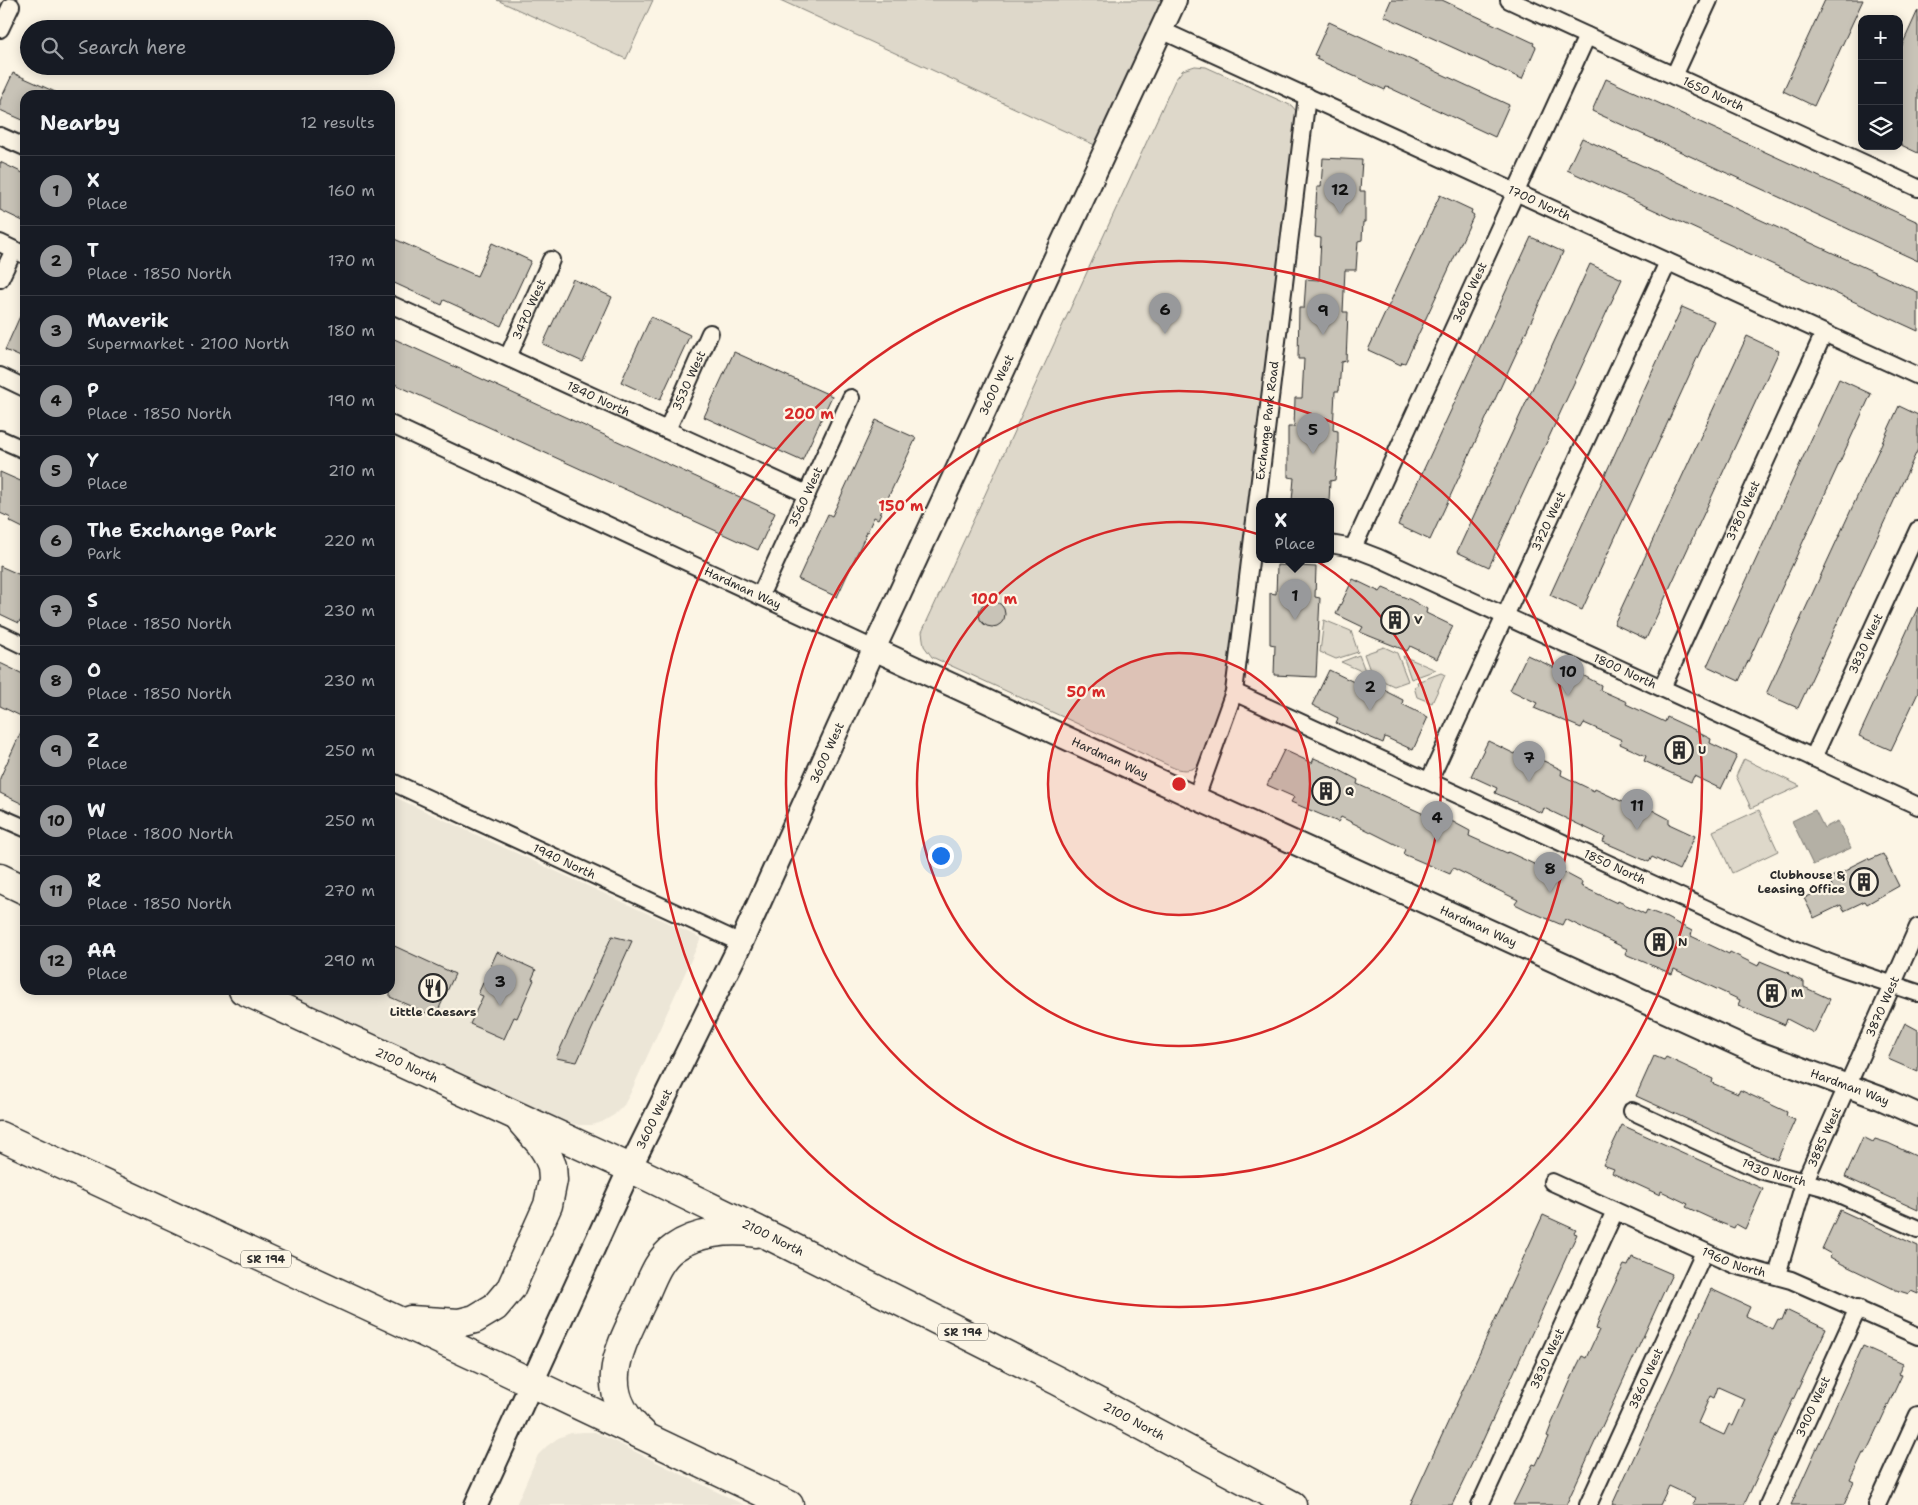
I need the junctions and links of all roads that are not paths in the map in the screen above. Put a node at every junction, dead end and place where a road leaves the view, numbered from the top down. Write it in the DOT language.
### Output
graph roads {
  1 [pos="1175,0"];
  2 [pos="1509,0"];
  3 [pos="1709,0"];
  4 [pos="11,6"];
  5 [pos="0,29"];
  6 [pos="1161,30"];
  7 [pos="1587,36"];
  8 [pos="1674,76"];
  9 [pos="1307,96"];
  10 [pos="0,136"];
  11 [pos="20,146"];
  12 [pos="1918,188"];
  13 [pos="1516,192"];
  14 [pos="13,249"];
  15 [pos="551,260"];
  16 [pos="1668,262"];
  17 [pos="0,279"];
  18 [pos="395,306"];
  19 [pos="710,333"];
  20 [pos="1824,333"];
  21 [pos="508,357"];
  22 [pos="0,376"];
  23 [pos="1918,376"];
  24 [pos="20,386"];
  25 [pos="851,398"];
  26 [pos="395,426"];
  27 [pos="667,430"];
  28 [pos="0,439"];
  29 [pos="20,448"];
  30 [pos="807,494"];
  31 [pos="1260,498"];
  32 [pos="1256,530"];
  33 [pos="1918,530"];
  34 [pos="1334,545"];
  35 [pos="1353,548"];
  36 [pos="760,596"];
  37 [pos="1505,616"];
  38 [pos="0,634"];
  39 [pos="20,644"];
  40 [pos="874,649"];
  41 [pos="1662,688"];
  42 [pos="1234,692"];
  43 [pos="1813,758"];
  44 [pos="1429,781"];
  45 [pos="395,783"];
  46 [pos="1196,798"];
  47 [pos="1918,806"];
  48 [pos="0,817"];
  49 [pos="20,826"];
  50 [pos="0,878"];
  51 [pos="20,888"];
  52 [pos="1918,927"];
  53 [pos="741,943"];
  54 [pos="1892,984"];
  55 [pos="1918,993"];
  56 [pos="254,995"];
  57 [pos="1846,1086"];
  58 [pos="1632,1111"];
  59 [pos="511,1113"];
  60 [pos="1918,1115"];
  61 [pos="0,1136"];
  62 [pos="630,1168"];
  63 [pos="1552,1182"];
  64 [pos="1804,1183"];
  65 [pos="1615,1211"];
  66 [pos="1918,1229"];
  67 [pos="767,1235"];
  68 [pos="1704,1252"];
  69 [pos="1777,1275"];
  70 [pos="1858,1308"];
  71 [pos="386,1315"];
  72 [pos="1918,1336"];
  73 [pos="531,1383"];
  74 [pos="1918,1415"];
  75 [pos="646,1437"];
  76 [pos="476,1505"];
  77 [pos="789,1505"];
  78 [pos="1292,1505"];
  79 [pos="1480,1505"];
  80 [pos="1588,1505"];
  81 [pos="1768,1505"];
  82 [pos="1877,1505"];
  1 -- 6 [label="street, 3600 West"];
  2 -- 7 [label="street, 1650 North"];
  3 -- 8 [label="street"];
  4 -- 5 [label="street"];
  6 -- 9 [label="street, 1700 North"];
  6 -- 40 [label="street, 3600 West"];
  7 -- 8 [label="street, 1650 North"];
  7 -- 13 [label="street, 3680 West"];
  8 -- 12 [label="street, 1650 North"];
  9 -- 13 [label="street, 1700 North"];
  9 -- 31 [label="street, Exchange Park Road"];
  10 -- 11 [label="street"];
  13 -- 16 [label="street, 1700 North"];
  13 -- 35 [label="street, 3680 West"];
  14 -- 17 [label="street"];
  15 -- 21 [label="street, 3470 West"];
  16 -- 20 [label="street, 1700 North"];
  16 -- 37 [label="street, 3720 West"];
  18 -- 21 [label="street, 1840 North"];
  19 -- 27 [label="street, 3530 West"];
  20 -- 23 [label="street, 1700 North"];
  20 -- 41 [label="street, 3780 West"];
  21 -- 27 [label="street, 1840 North"];
  22 -- 24 [label="street"];
  25 -- 30 [label="street, 3560 West"];
  26 -- 36 [label="street, Hardman Way"];
  27 -- 30 [label="street, 1840 North"];
  28 -- 29 [label="street"];
  30 -- 36 [label="street, 3560 West"];
  32 -- 42 [label="street, Exchange Park Road"];
  33 -- 43 [label="street, 3830 West"];
  34 -- 35 [label="street, 1800 North"];
  35 -- 37 [label="street, 1800 North"];
  36 -- 40 [label="street, Hardman Way"];
  37 -- 41 [label="street, 1800 North"];
  37 -- 44 [label="street, 3720 West"];
  38 -- 39 [label="street"];
  40 -- 46 [label="street, Hardman Way"];
  40 -- 53 [label="street, 3600 West"];
  41 -- 43 [label="street, 1800 North"];
  42 -- 44 [label="street, 1850 North"];
  42 -- 46 [label="street, Exchange Park Road"];
  43 -- 47 [label="street, 1800 North"];
  44 -- 54 [label="street, 1850 North"];
  45 -- 53 [label="street, 1940 North"];
  46 -- 57 [label="street, Hardman Way"];
  48 -- 49 [label="street"];
  50 -- 51 [label="highway"];
  52 -- 54 [label="street, 3870 West"];
  53 -- 62 [label="street, 3600 West"];
  54 -- 55 [label="street, 1850 North"];
  54 -- 57 [label="street, 3870 West"];
  56 -- 59 [label="highway, 2100 North / SR 194"];
  57 -- 60 [label="street, Hardman Way"];
  57 -- 64 [label="street, 3885 West"];
  58 -- 64 [label="street, 1930 North"];
  59 -- 62 [label="highway, 2100 North / SR 194"];
  59 -- 71 [label="highway"];
  61 -- 71 [label="highway, SR 194"];
  62 -- 67 [label="highway, 2100 North / SR 194"];
  62 -- 73 [label="street, 3600 West"];
  63 -- 65 [label="street, 1960 North"];
  64 -- 66 [label="street, 1930 North"];
  64 -- 69 [label="street, 3885 West"];
  65 -- 68 [label="street, 1960 North"];
  65 -- 79 [label="street, 3830 West"];
  67 -- 75 [label="highway"];
  67 -- 78 [label="highway, 2100 North / SR 194"];
  68 -- 69 [label="street, 1960 North"];
  68 -- 80 [label="street, 3860 West"];
  69 -- 70 [label="street, 1960 North"];
  70 -- 72 [label="street, 1960 North"];
  70 -- 81 [label="street, 3900 West"];
  71 -- 73 [label="highway, SR 194"];
  73 -- 75 [label="highway, SR 194"];
  73 -- 76 [label="street, 3600 West"];
  74 -- 82 [label="street"];
  75 -- 77 [label="highway, SR 194"];
}
